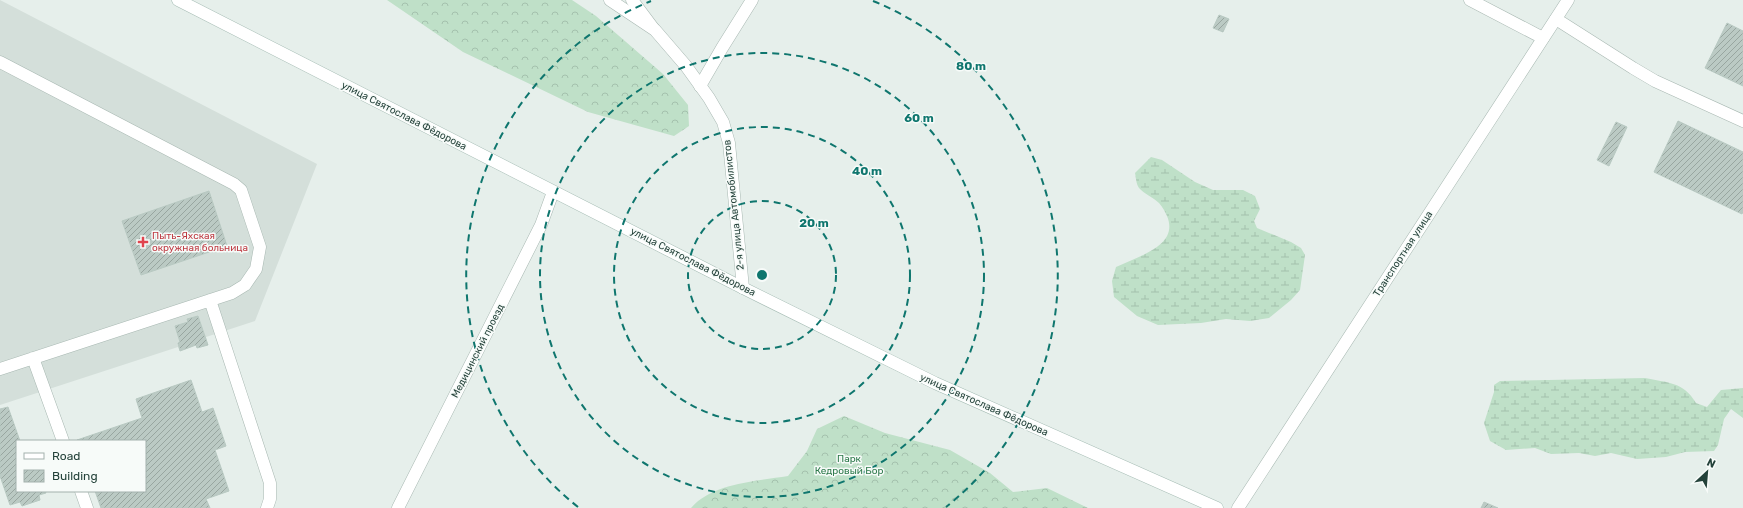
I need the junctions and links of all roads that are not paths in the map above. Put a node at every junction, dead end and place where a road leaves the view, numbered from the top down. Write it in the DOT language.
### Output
graph roads {
  1 [pos="178,0"];
  2 [pos="610,0"];
  3 [pos="632,0"];
  4 [pos="752,0"];
  5 [pos="1470,0"];
  6 [pos="1568,0"];
  7 [pos="1556,20"];
  8 [pos="655,30"];
  9 [pos="1544,38"];
  10 [pos="0,62"];
  11 [pos="700,86"];
  12 [pos="1743,121"];
  13 [pos="553,192"];
  14 [pos="743,288"];
  15 [pos="210,300"];
  16 [pos="33,358"];
  17 [pos="0,369"];
  18 [pos="63,440"];
  19 [pos="81,492"];
  20 [pos="87,508"];
  21 [pos="267,508"];
  22 [pos="398,508"];
  23 [pos="1216,508"];
  24 [pos="1238,508"];
  1 -- 13 [label="street, улица Святослава Фёдорова"];
  2 -- 8 [label="street, 2-я улица Автомобилистов"];
  3 -- 8 [label="street"];
  4 -- 11 [label="street"];
  5 -- 9 [label="street"];
  6 -- 7 [label="street, Транспортная улица"];
  7 -- 9 [label="street, Транспортная улица"];
  7 -- 12 [label="street"];
  8 -- 11 [label="street, 2-я улица Автомобилистов"];
  9 -- 24 [label="street, Транспортная улица"];
  10 -- 15 [label="street"];
  11 -- 14 [label="street, 2-я улица Автомобилистов"];
  13 -- 14 [label="street, улица Святослава Фёдорова"];
  13 -- 22 [label="street, Медицинский проезд"];
  14 -- 23 [label="street, улица Святослава Фёдорова"];
  15 -- 16 [label="street"];
  15 -- 21 [label="street"];
  16 -- 17 [label="street"];
  16 -- 18 [label="street"];
  19 -- 20 [label="street"];
}
